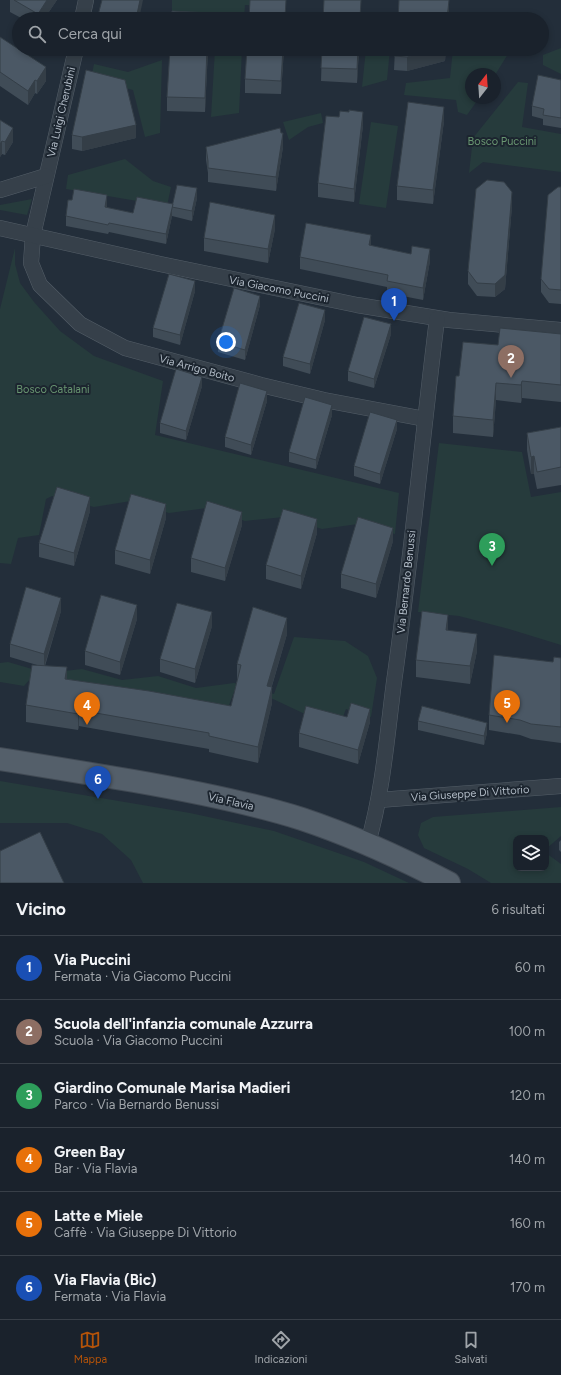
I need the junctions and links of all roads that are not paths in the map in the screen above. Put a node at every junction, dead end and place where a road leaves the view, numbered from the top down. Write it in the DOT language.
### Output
graph roads {
  1 [pos="86,0"];
  2 [pos="83,12"];
  3 [pos="74,56"];
  4 [pos="46,176"];
  5 [pos="0,190"];
  6 [pos="0,228"];
  7 [pos="33,235"];
  8 [pos="438,318"];
  9 [pos="561,330"];
  10 [pos="425,419"];
  11 [pos="0,759"];
  12 [pos="561,786"];
  13 [pos="379,800"];
  14 [pos="368,844"];
  15 [pos="449,883"];
  1 -- 2 [label="street"];
  3 -- 4 [label="street, Via Luigi Cherubini"];
  4 -- 5 [label="street"];
  4 -- 7 [label="street, Via Luigi Cherubini"];
  6 -- 7 [label="street, Via Giacomo Puccini"];
  7 -- 8 [label="street, Via Giacomo Puccini"];
  7 -- 10 [label="street, Via Arrigo Boito"];
  8 -- 9 [label="street, Via Giacomo Puccini"];
  8 -- 10 [label="street, Via Bernardo Benussi"];
  10 -- 13 [label="street, Via Bernardo Benussi"];
  11 -- 14 [label="main road, Via Flavia"];
  12 -- 13 [label="street, Via Giuseppe Di Vittorio"];
  13 -- 14 [label="street, Via Bernardo Benussi"];
  14 -- 15 [label="main road, Via Flavia"];
}
